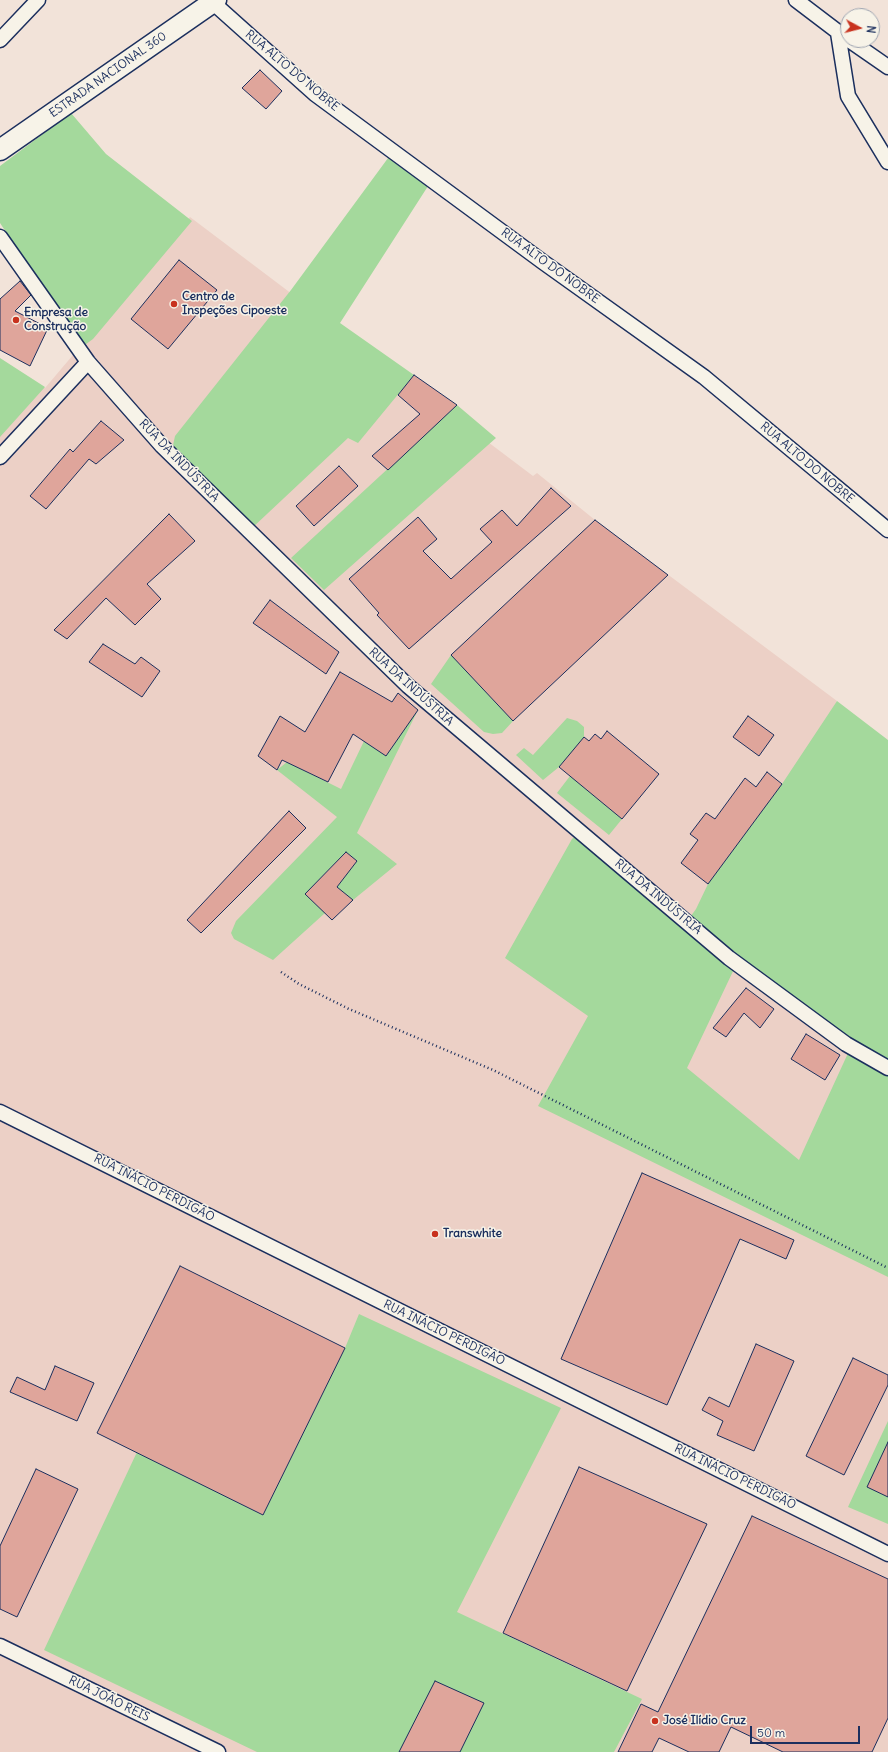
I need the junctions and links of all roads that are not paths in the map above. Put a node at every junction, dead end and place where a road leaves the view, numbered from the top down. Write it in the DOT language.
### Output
graph roads {
  1 [pos="38,0"];
  2 [pos="796,0"];
  3 [pos="213,1"];
  4 [pos="840,34"];
  5 [pos="0,40"];
  6 [pos="846,48"];
  7 [pos="860,48"];
  8 [pos="888,67"];
  9 [pos="0,150"];
  10 [pos="888,162"];
  11 [pos="0,237"];
  12 [pos="88,362"];
  13 [pos="0,457"];
  14 [pos="888,530"];
  15 [pos="888,1068"];
  16 [pos="0,1112"];
  17 [pos="888,1554"];
  18 [pos="0,1646"];
  19 [pos="218,1752"];
  1 -- 5 [label="street"];
  2 -- 4 [label="street"];
  3 -- 9 [label="main road, ESTRADA NACIONAL 360"];
  3 -- 14 [label="street, RUA ALTO DO NOBRE"];
  6 -- 10 [label="street"];
  7 -- 8 [label="street"];
  11 -- 12 [label="street, RUA DA INDÚSTRIA"];
  12 -- 13 [label="street"];
  12 -- 15 [label="street, RUA DA INDÚSTRIA"];
  16 -- 17 [label="street, RUA INÁCIO PERDIGÃO"];
  18 -- 19 [label="street, RUA JOÃO REIS"];
}
